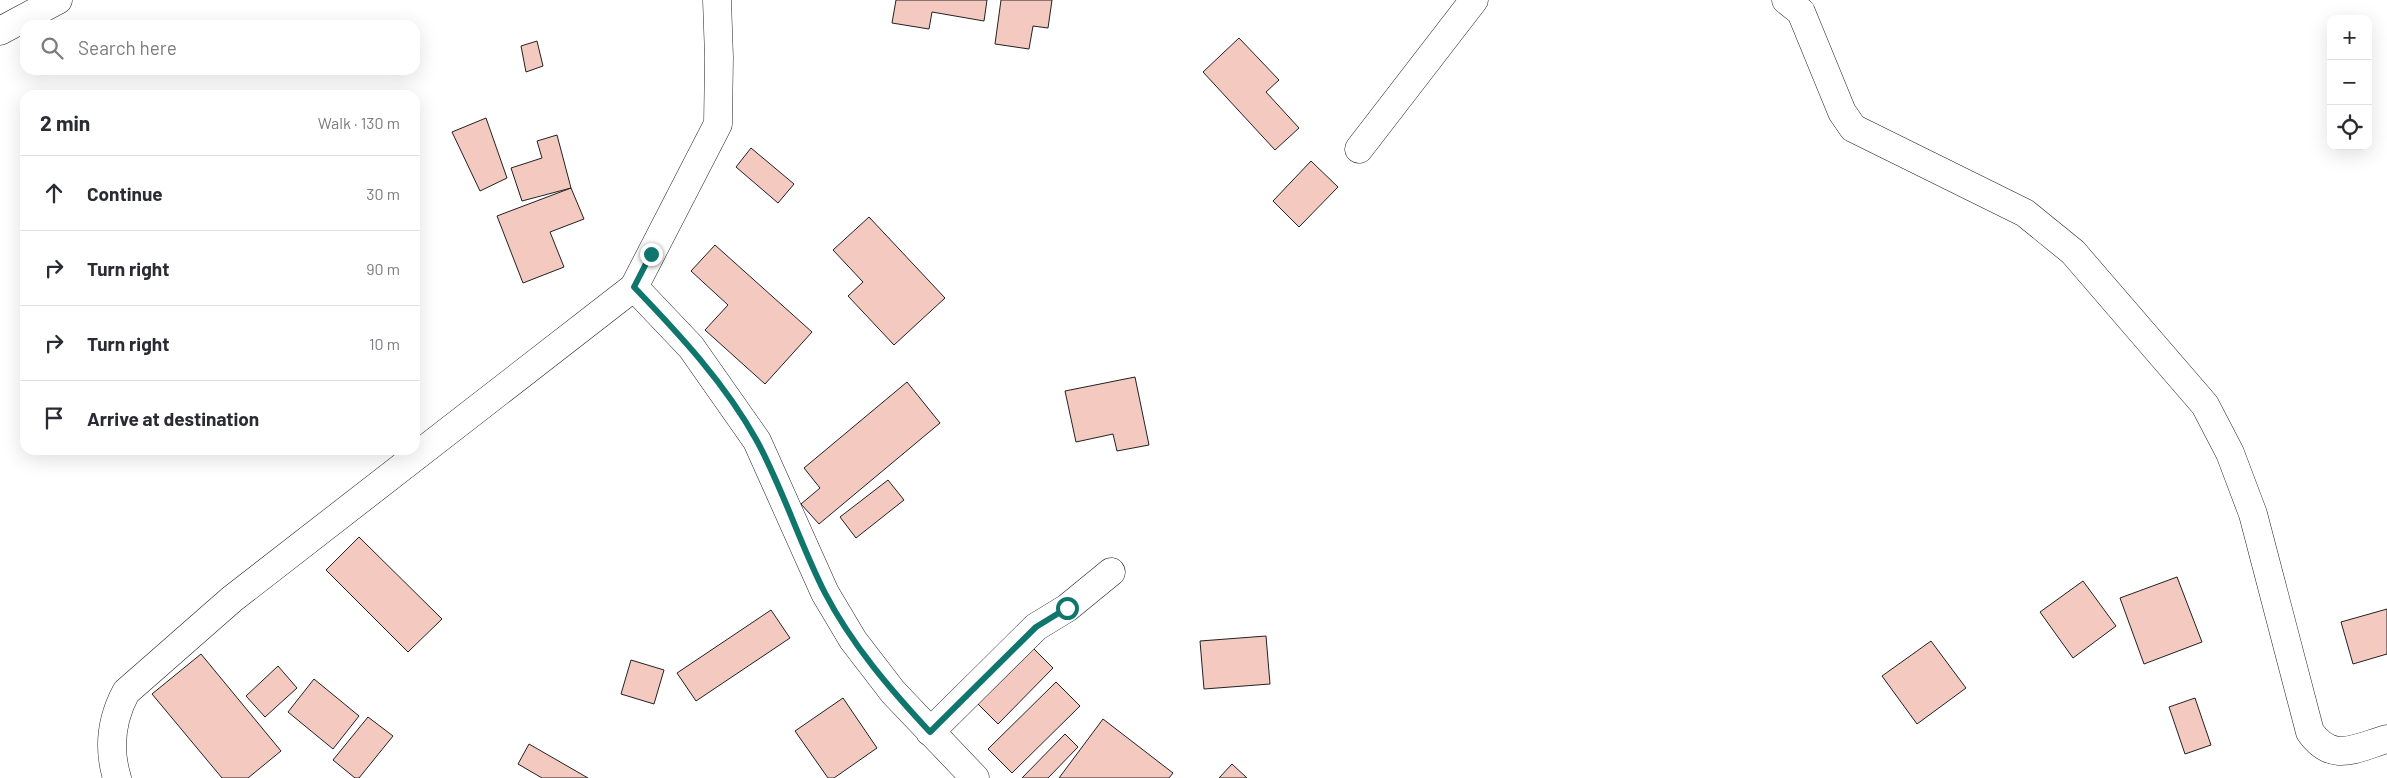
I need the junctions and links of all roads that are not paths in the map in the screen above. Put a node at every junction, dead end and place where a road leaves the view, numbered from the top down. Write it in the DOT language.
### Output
graph roads {
  1 [pos="58,0"];
  2 [pos="717,0"];
  3 [pos="1474,0"];
  4 [pos="1786,0"];
  5 [pos="20,20"];
  6 [pos="21,20"];
  7 [pos="0,31"];
  8 [pos="1359,150"];
  9 [pos="634,287"];
  10 [pos="420,453"];
  11 [pos="418,455"];
  12 [pos="1111,572"];
  13 [pos="930,732"];
  14 [pos="2387,739"];
  15 [pos="117,778"];
  16 [pos="975,778"];
  1 -- 6 [label="street"];
  2 -- 9 [label="street"];
  3 -- 8 [label="street"];
  4 -- 14 [label="street"];
  5 -- 7 [label="street"];
  9 -- 10 [label="street"];
  9 -- 13 [label="street"];
  11 -- 15 [label="street"];
  12 -- 13 [label="street"];
  13 -- 16 [label="street"];
}
